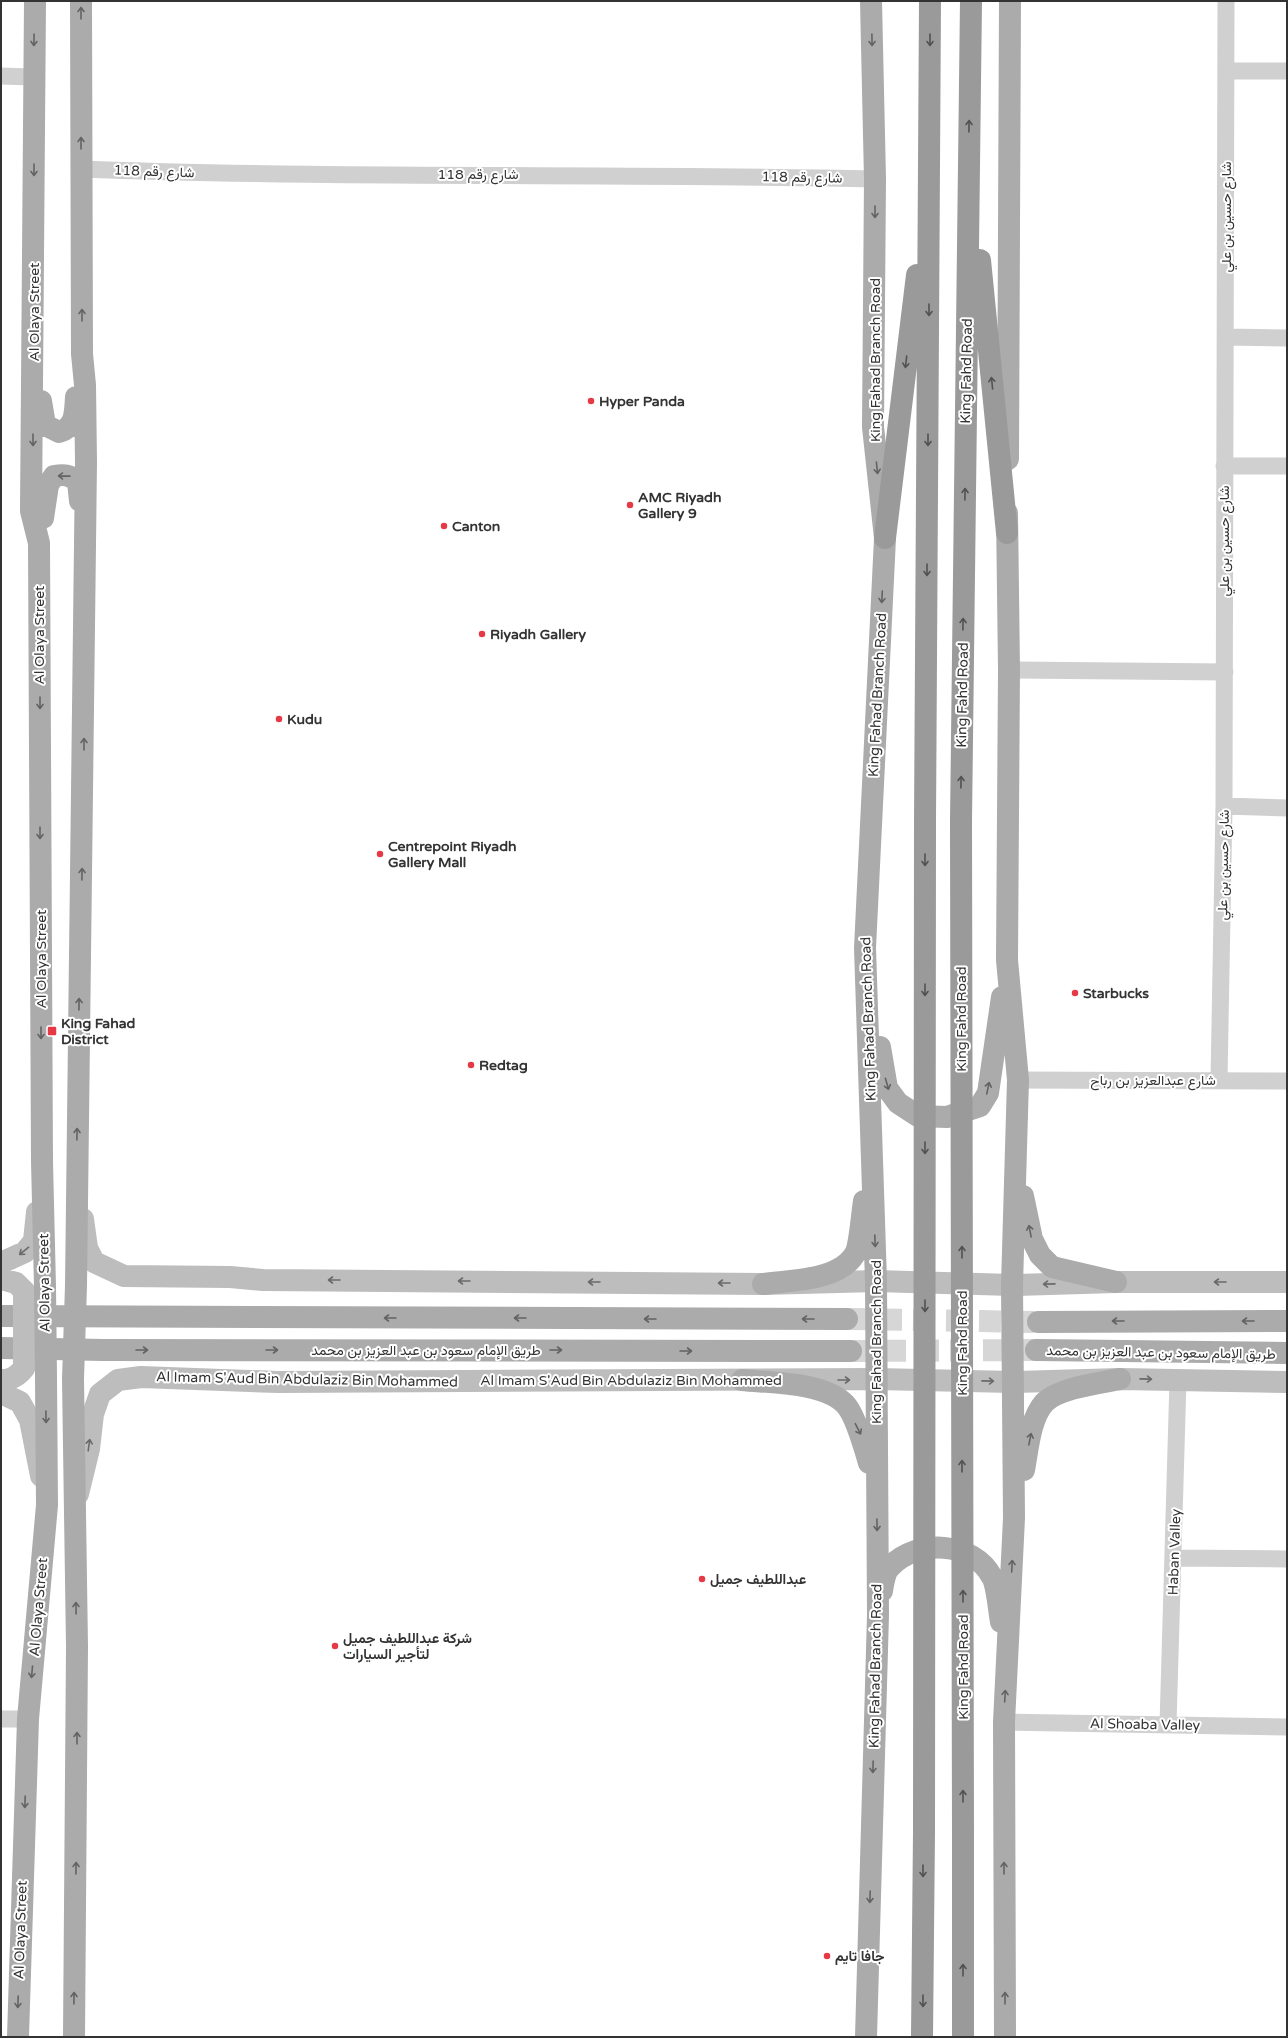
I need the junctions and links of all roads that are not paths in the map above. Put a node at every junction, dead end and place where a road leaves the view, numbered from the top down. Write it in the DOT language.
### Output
graph roads {
  1 [pos="35,1"];
  2 [pos="81,1"];
  3 [pos="871,1"];
  4 [pos="930,1"];
  5 [pos="971,1"];
  6 [pos="1010,1"];
  7 [pos="1226,1"];
  8 [pos="1226,71"];
  9 [pos="1287,71"];
  10 [pos="1,76"];
  11 [pos="34,77"];
  12 [pos="969,153"];
  13 [pos="82,169"];
  14 [pos="930,171"];
  15 [pos="875,179"];
  16 [pos="1226,337"];
  17 [pos="1287,338"];
  18 [pos="34,351"];
  19 [pos="82,354"];
  20 [pos="1224,466"];
  21 [pos="1287,466"];
  22 [pos="1007,534"];
  23 [pos="885,538"];
  24 [pos="39,543"];
  25 [pos="85,546"];
  26 [pos="1009,670"];
  27 [pos="1225,672"];
  28 [pos="1224,806"];
  29 [pos="1287,808"];
  30 [pos="1007,960"];
  31 [pos="866,963"];
  32 [pos="1018,1080"];
  33 [pos="1219,1080"];
  34 [pos="1287,1081"];
  35 [pos="872,1146"];
  36 [pos="1015,1156"];
  37 [pos="42,1161"];
  38 [pos="76,1168"];
  39 [pos="1,1263"];
  40 [pos="1,1279"];
  41 [pos="876,1281"];
  42 [pos="1116,1282"];
  43 [pos="1287,1282"];
  44 [pos="763,1284"];
  45 [pos="1012,1285"];
  46 [pos="34,1289"];
  47 [pos="1,1316"];
  48 [pos="847,1320"];
  49 [pos="1287,1321"];
  50 [pos="1038,1322"];
  51 [pos="1,1348"];
  52 [pos="1036,1350"];
  53 [pos="851,1351"];
  54 [pos="1287,1353"];
  55 [pos="876,1379"];
  56 [pos="1120,1379"];
  57 [pos="1,1380"];
  58 [pos="742,1380"];
  59 [pos="1178,1380"];
  60 [pos="1013,1382"];
  61 [pos="1287,1382"];
  62 [pos="1,1393"];
  63 [pos="876,1494"];
  64 [pos="47,1505"];
  65 [pos="74,1511"];
  66 [pos="1014,1518"];
  67 [pos="1174,1558"];
  68 [pos="1287,1559"];
  69 [pos="878,1615"];
  70 [pos="1008,1654"];
  71 [pos="1,1719"];
  72 [pos="28,1719"];
  73 [pos="1004,1722"];
  74 [pos="1168,1725"];
  75 [pos="1287,1727"];
  76 [pos="18,2034"];
  77 [pos="74,2036"];
  78 [pos="866,2037"];
  79 [pos="922,2037"];
  80 [pos="963,2037"];
  81 [pos="1005,2037"];
  1 -- 11 [label="main road, Al Olaya Street, one-way"];
  13 -- 2 [label="main road, one-way"];
  3 -- 15 [label="main road, King Fahad Branch Road, one-way"];
  4 -- 14 [label="highway, one-way"];
  12 -- 5 [label="highway, King Fahd Road, one-way"];
  6 -- 22 [label="main road"];
  7 -- 8 [label="street, شارع حسين بن علي"];
  8 -- 9 [label="street"];
  8 -- 16 [label="street, شارع حسين بن علي"];
  10 -- 11 [label="street"];
  11 -- 18 [label="main road, Al Olaya Street, one-way"];
  22 -- 12 [label="highway, one-way"];
  80 -- 12 [label="highway, King Fahd Road, one-way, bridge"];
  13 -- 15 [label="street, شارع رقم 118"];
  19 -- 13 [label="main road, one-way"];
  14 -- 23 [label="highway, one-way"];
  14 -- 79 [label="highway, one-way, bridge"];
  15 -- 23 [label="main road, King Fahad Branch Road, one-way"];
  16 -- 17 [label="street"];
  16 -- 20 [label="street, شارع حسين بن علي"];
  18 -- 19 [label="main road"];
  18 -- 24 [label="main road, Al Olaya Street, one-way"];
  19 -- 25 [label="main road"];
  20 -- 21 [label="street"];
  20 -- 27 [label="street, شارع حسين بن علي"];
  22 -- 26 [label="main road"];
  23 -- 31 [label="main road, King Fahad Branch Road, one-way"];
  25 -- 24 [label="main road, one-way"];
  24 -- 37 [label="main road, Al Olaya Street, one-way"];
  38 -- 25 [label="main road, one-way"];
  26 -- 27 [label="street"];
  26 -- 30 [label="main road"];
  27 -- 28 [label="street, شارع حسين بن علي"];
  28 -- 29 [label="street"];
  28 -- 33 [label="street, شارع حسين بن علي"];
  31 -- 30 [label="main road, one-way"];
  30 -- 32 [label="main road"];
  31 -- 35 [label="main road, King Fahad Branch Road"];
  32 -- 33 [label="street, شارع عبدالعزيز بن رباح"];
  32 -- 36 [label="main road"];
  33 -- 34 [label="street, شارع عبدالعزيز بن رباح"];
  35 -- 41 [label="main road, King Fahad Branch Road, one-way"];
  35 -- 44 [label="main road"];
  42 -- 36 [label="main road, one-way"];
  36 -- 45 [label="main road"];
  37 -- 39 [label="street, one-way"];
  37 -- 46 [label="main road, Al Olaya Street"];
  44 -- 38 [label="street, one-way"];
  38 -- 65 [label="main road, bridge"];
  40 -- 46 [label="street"];
  41 -- 44 [label="street"];
  41 -- 45 [label="street"];
  41 -- 55 [label="main road, King Fahad Branch Road"];
  43 -- 42 [label="street, one-way"];
  42 -- 45 [label="street, one-way"];
  45 -- 60 [label="main road"];
  46 -- 57 [label="street, bridge"];
  46 -- 64 [label="main road, Al Olaya Street, one-way, bridge"];
  48 -- 47 [label="main road, one-way"];
  49 -- 50 [label="main road, طريق الإمام سعود بن عبد العزيز بن محمد, one-way"];
  51 -- 53 [label="main road, طريق الإمام سعود بن عبد العزيز بن محمد, one-way"];
  52 -- 54 [label="main road, طريق الإمام سعود بن عبد العزيز بن محمد"];
  58 -- 55 [label="street, Al Imam S'Aud Bin Abdulaziz Bin Mohammed, one-way"];
  55 -- 60 [label="street, Al Imam S'Aud Bin Abdulaziz Bin Mohammed, one-way"];
  55 -- 63 [label="main road, King Fahad Branch Road"];
  56 -- 59 [label="street, Al Imam S'Aud Bin Abdulaziz Bin Mohammed, one-way"];
  56 -- 60 [label="street, Al Imam S'Aud Bin Abdulaziz Bin Mohammed"];
  66 -- 56 [label="main road, one-way"];
  58 -- 63 [label="main road, one-way"];
  65 -- 58 [label="street, Al Imam S'Aud Bin Abdulaziz Bin Mohammed, one-way"];
  59 -- 61 [label="street, Al Imam S'Aud Bin Abdulaziz Bin Mohammed"];
  59 -- 67 [label="street, Haban Valley"];
  60 -- 66 [label="main road"];
  62 -- 64 [label="street"];
  63 -- 69 [label="main road, King Fahad Branch Road, one-way"];
  64 -- 72 [label="main road, Al Olaya Street, one-way"];
  77 -- 65 [label="main road, one-way"];
  70 -- 66 [label="main road, one-way"];
  67 -- 68 [label="street"];
  67 -- 74 [label="street, Haban Valley"];
  69 -- 70 [label="main road"];
  69 -- 78 [label="main road, King Fahad Branch Road, one-way"];
  73 -- 70 [label="main road, one-way"];
  71 -- 72 [label="street"];
  72 -- 76 [label="main road, Al Olaya Street, one-way"];
  73 -- 74 [label="street, Al Shoaba Valley"];
  81 -- 73 [label="main road, one-way"];
  74 -- 75 [label="street, Al Shoaba Valley"];
}
